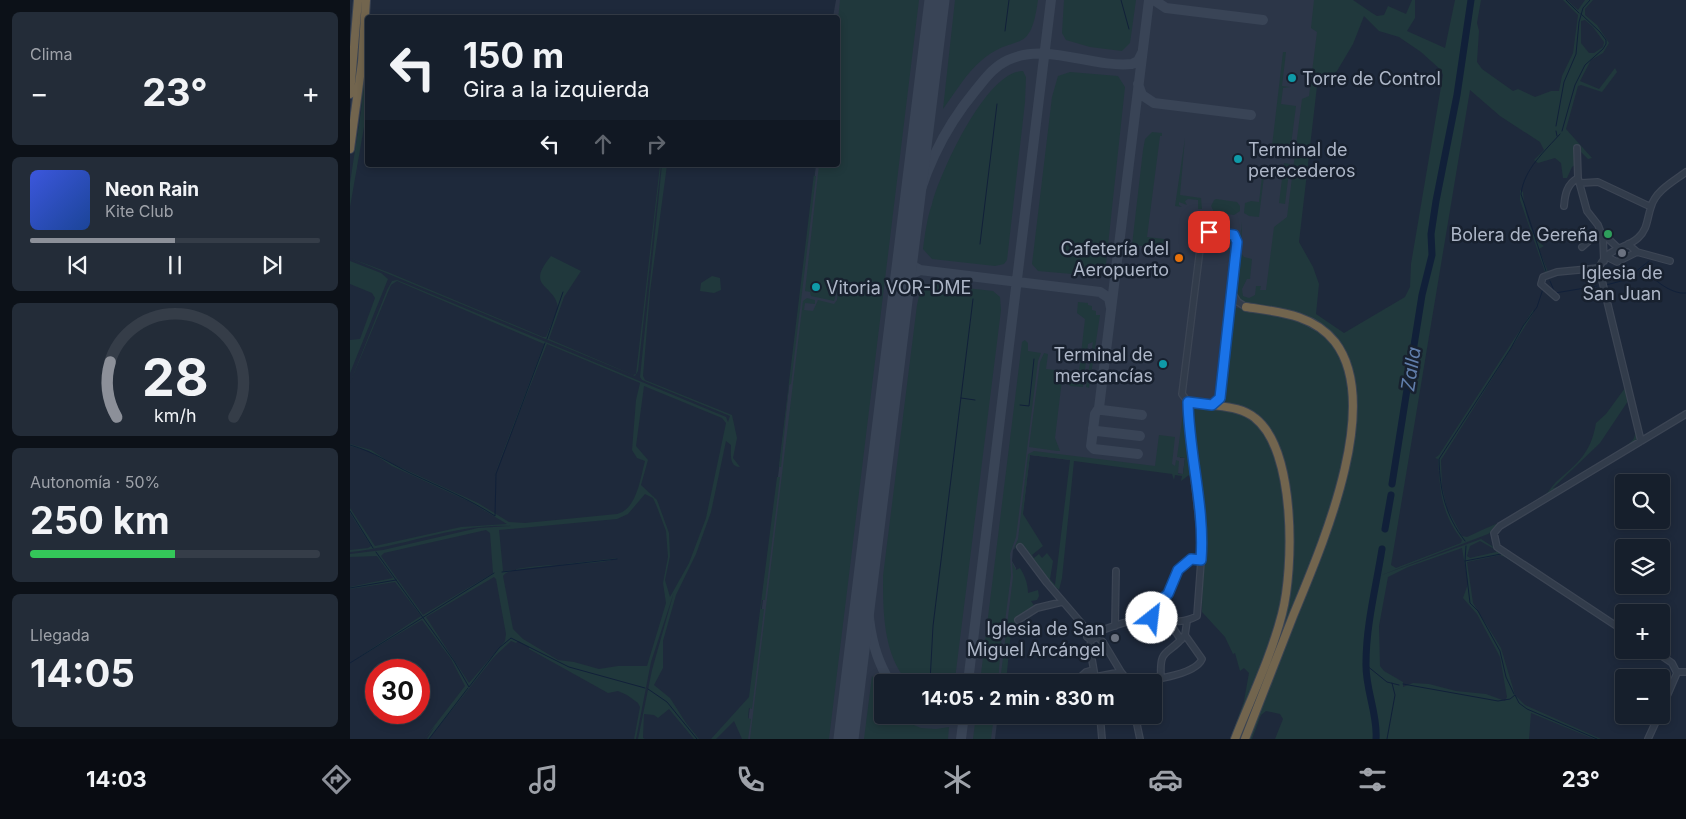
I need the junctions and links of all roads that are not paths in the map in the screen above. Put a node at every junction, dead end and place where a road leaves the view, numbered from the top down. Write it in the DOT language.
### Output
graph roads {
  1 [pos="358,0"];
  2 [pos="366,0"];
  3 [pos="350,94"];
  4 [pos="1577,148"];
  5 [pos="350,149"];
  6 [pos="350,159"];
  7 [pos="1686,172"];
  8 [pos="1580,180"];
  9 [pos="1564,206"];
  10 [pos="1651,207"];
  11 [pos="1600,231"];
  12 [pos="1628,244"];
  13 [pos="1582,247"];
  14 [pos="1618,248"];
  15 [pos="1637,252"];
  16 [pos="1606,259"];
  17 [pos="1670,261"];
  18 [pos="1599,268"];
  19 [pos="1233,294"];
  20 [pos="1556,297"];
  21 [pos="1231,302"];
  22 [pos="1246,307"];
  23 [pos="1188,402"];
  24 [pos="1212,405"];
  25 [pos="1686,414"];
  26 [pos="1641,441"];
  27 [pos="1020,547"];
  28 [pos="1201,560"];
  29 [pos="1116,571"];
  30 [pos="1062,602"];
  31 [pos="1152,618"];
  32 [pos="1018,620"];
  33 [pos="1187,621"];
  34 [pos="1170,622"];
  35 [pos="1615,625"];
  36 [pos="1115,626"];
  37 [pos="1095,637"];
  38 [pos="1183,638"];
  39 [pos="1666,659"];
  40 [pos="1093,670"];
  41 [pos="1121,672"];
  42 [pos="1677,672"];
  43 [pos="1686,672"];
  44 [pos="1084,674"];
  45 [pos="1093,674"];
  46 [pos="1114,674"];
  47 [pos="1161,674"];
  48 [pos="1162,677"];
  49 [pos="1670,689"];
  50 [pos="1101,724"];
  51 [pos="1137,724"];
  52 [pos="1655,724"];
  53 [pos="1102,739"];
  54 [pos="1140,739"];
  55 [pos="1235,739"];
  56 [pos="1245,739"];
  57 [pos="1648,739"];
  1 -- 3 [label="highway"];
  2 -- 5 [label="highway"];
  4 -- 8 [label="street"];
  5 -- 6 [label="highway"];
  7 -- 10 [label="street"];
  8 -- 9 [label="street"];
  8 -- 10 [label="street"];
  8 -- 11 [label="street"];
  10 -- 12 [label="street"];
  11 -- 13 [label="street"];
  11 -- 14 [label="street"];
  11 -- 16 [label="street"];
  12 -- 14 [label="street"];
  12 -- 15 [label="street"];
  14 -- 16 [label="street"];
  15 -- 16 [label="street"];
  15 -- 17 [label="street"];
  16 -- 18 [label="street"];
  18 -- 20 [label="street"];
  18 -- 26 [label="street"];
  19 -- 21 [label="street"];
  19 -- 22 [label="street"];
  19 -- 23 [label="street"];
  21 -- 22 [label="street"];
  21 -- 24 [label="street"];
  22 -- 56 [label="highway"];
  23 -- 24 [label="street"];
  23 -- 28 [label="street"];
  24 -- 55 [label="highway"];
  25 -- 26 [label="street"];
  26 -- 35 [label="street"];
  27 -- 30 [label="street"];
  28 -- 31 [label="street"];
  28 -- 33 [label="street"];
  29 -- 36 [label="street"];
  30 -- 32 [label="street"];
  30 -- 37 [label="street"];
  31 -- 34 [label="street"];
  31 -- 36 [label="street"];
  33 -- 34 [label="street"];
  33 -- 38 [label="street"];
  34 -- 38 [label="street"];
  36 -- 37 [label="street"];
  37 -- 40 [label="street"];
  37 -- 41 [label="street"];
  38 -- 47 [label="street"];
  38 -- 48 [label="street"];
  39 -- 42 [label="street"];
  40 -- 44 [label="street"];
  40 -- 45 [label="street"];
  41 -- 46 [label="street"];
  42 -- 43 [label="street"];
  42 -- 49 [label="street"];
  50 -- 53 [label="street"];
  51 -- 54 [label="street"];
  52 -- 57 [label="street"];
}
